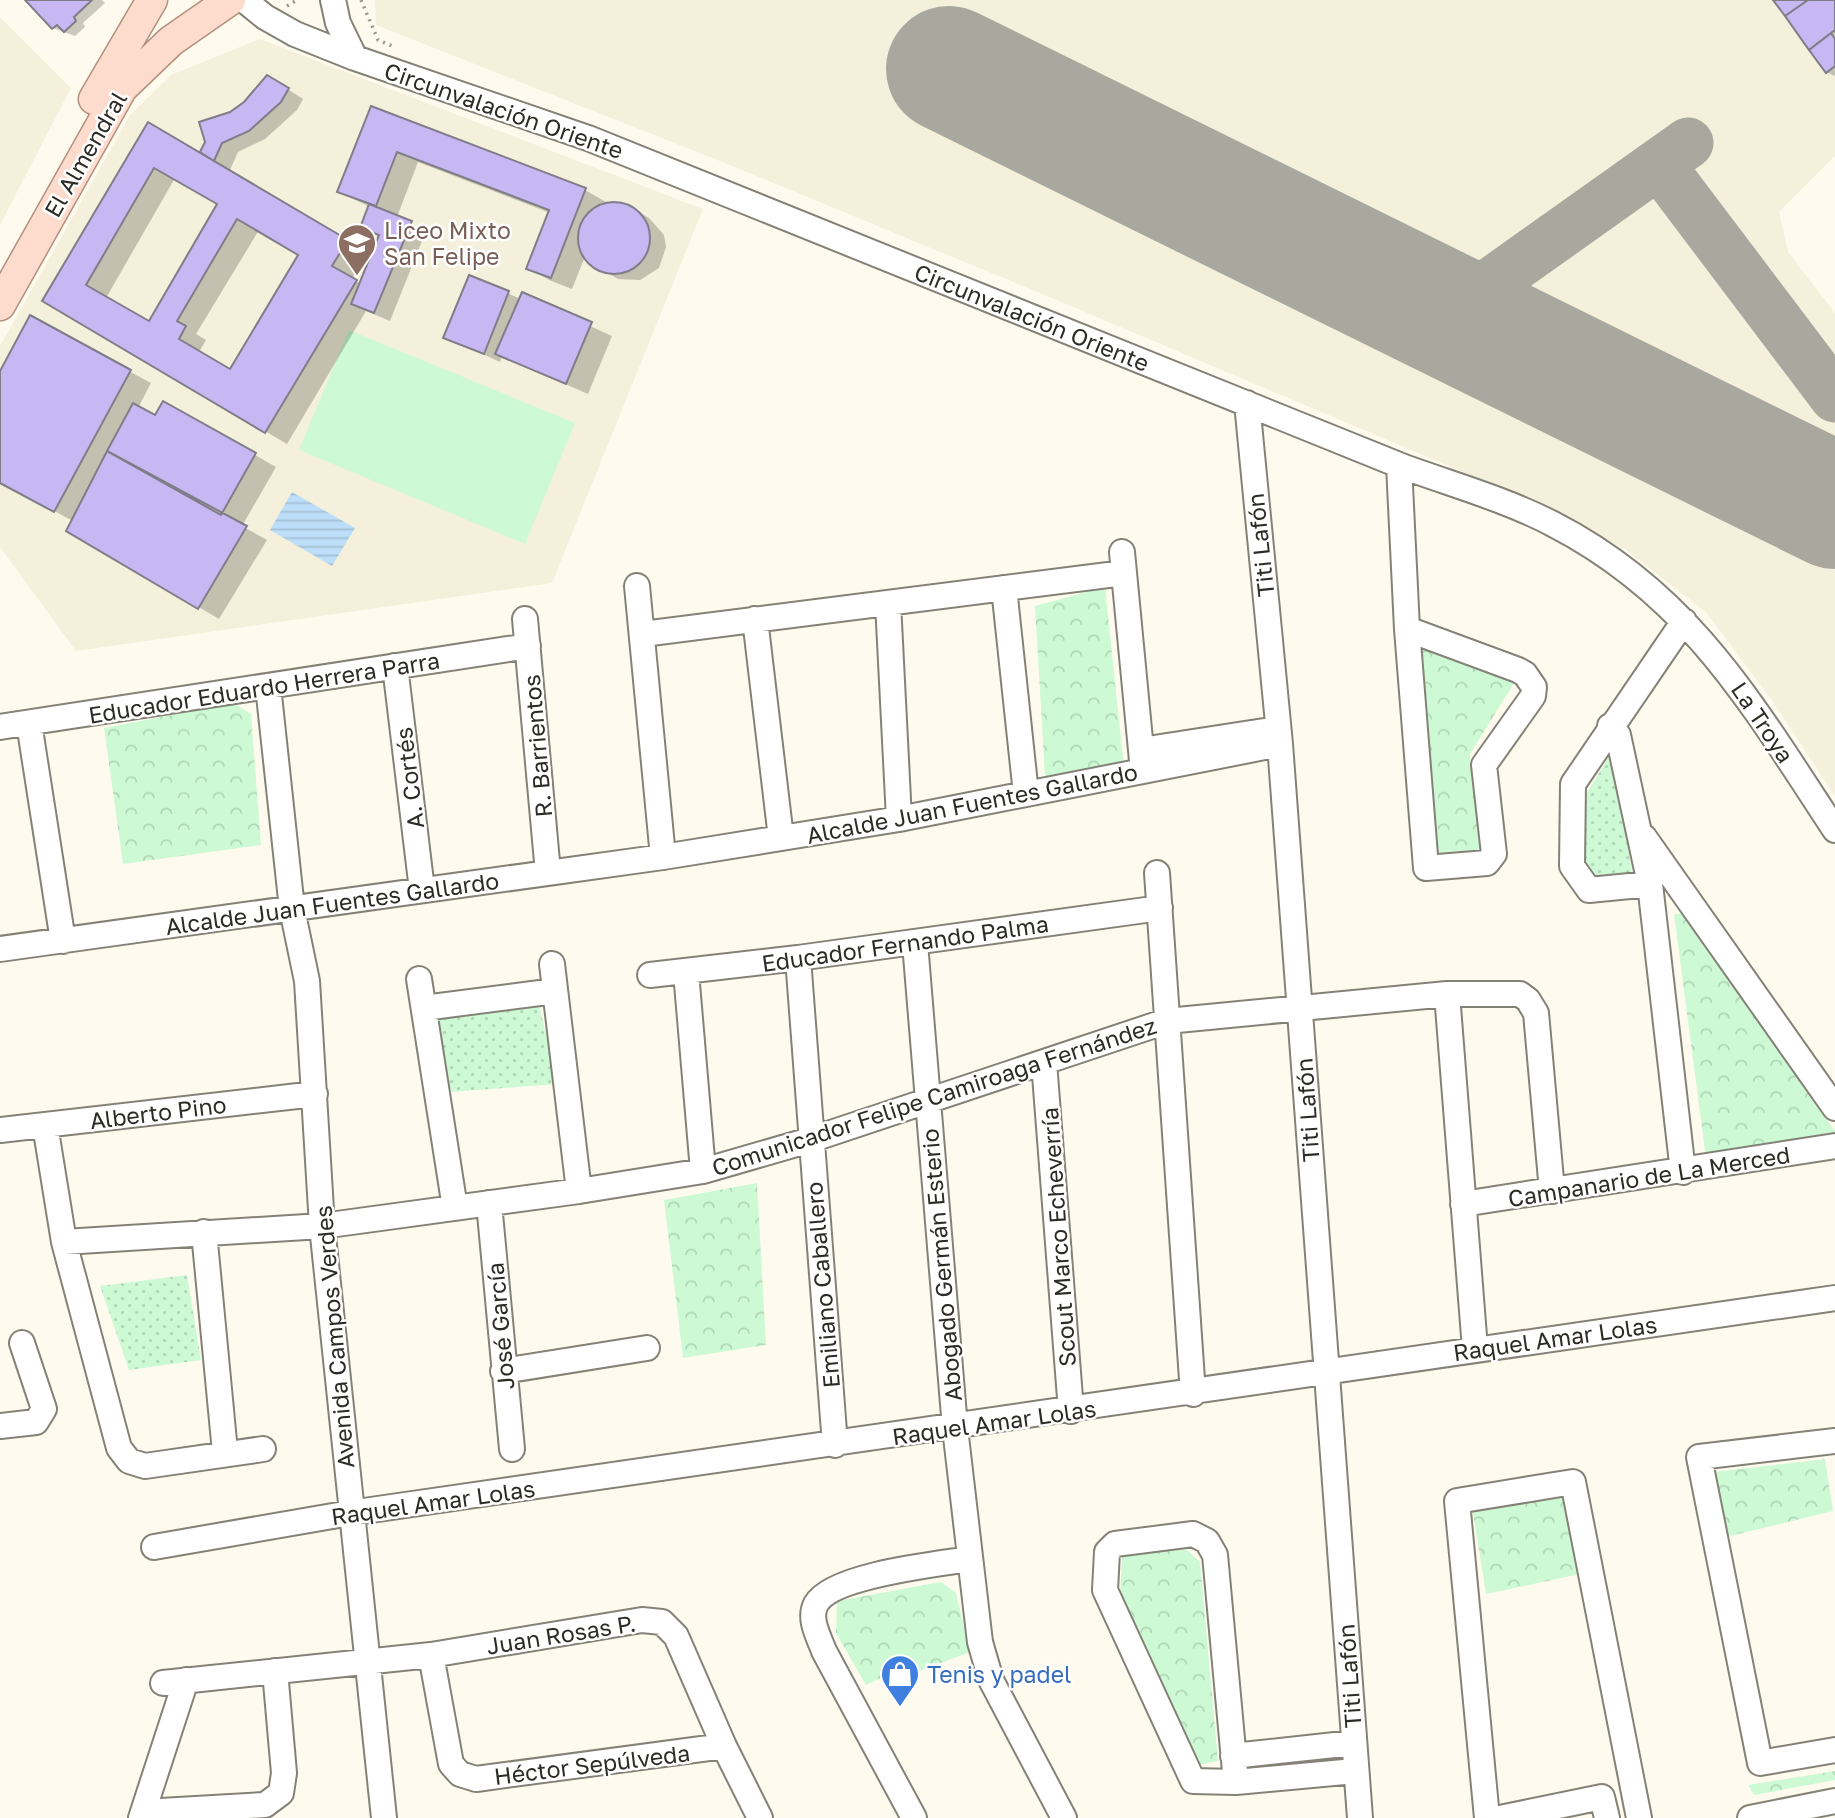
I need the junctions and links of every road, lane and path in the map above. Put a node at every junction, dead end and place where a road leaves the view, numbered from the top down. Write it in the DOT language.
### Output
graph roads {
  1 [pos="152,0"];
  2 [pos="230,0"];
  3 [pos="244,0"];
  4 [pos="334,0"];
  5 [pos="355,58"];
  6 [pos="0,267"];
  7 [pos="0,305"];
  8 [pos="1247,403"];
  9 [pos="1399,465"];
  10 [pos="636,586"];
  11 [pos="1004,588"];
  12 [pos="888,603"];
  13 [pos="525,619"];
  14 [pos="755,620"];
  15 [pos="1691,627"];
  16 [pos="1407,629"];
  17 [pos="643,634"];
  18 [pos="528,646"];
  19 [pos="396,666"];
  20 [pos="268,686"];
  21 [pos="29,723"];
  22 [pos="0,727"];
  23 [pos="1614,731"];
  24 [pos="1279,736"];
  25 [pos="1142,761"];
  26 [pos="1026,794"];
  27 [pos="899,819"];
  28 [pos="1639,829"];
  29 [pos="1835,830"];
  30 [pos="781,838"];
  31 [pos="663,857"];
  32 [pos="548,873"];
  33 [pos="1157,873"];
  34 [pos="1650,884"];
  35 [pos="422,890"];
  36 [pos="1160,908"];
  37 [pos="292,909"];
  38 [pos="63,941"];
  39 [pos="915,943"];
  40 [pos="0,949"];
  41 [pos="798,958"];
  42 [pos="552,964"];
  43 [pos="686,972"];
  44 [pos="650,975"];
  45 [pos="419,979"];
  46 [pos="555,991"];
  47 [pos="1447,993"];
  48 [pos="424,1008"];
  49 [pos="1300,1008"];
  50 [pos="1167,1021"];
  51 [pos="1044,1062"];
  52 [pos="315,1094"];
  53 [pos="926,1101"];
  54 [pos="1835,1108"];
  55 [pos="45,1125"];
  56 [pos="0,1130"];
  57 [pos="810,1140"];
  58 [pos="1835,1146"];
  59 [pos="703,1171"];
  60 [pos="1683,1172"];
  61 [pos="579,1191"];
  62 [pos="1552,1191"];
  63 [pos="489,1203"];
  64 [pos="1463,1204"];
  65 [pos="455,1208"];
  66 [pos="322,1226"];
  67 [pos="204,1232"];
  68 [pos="64,1242"];
  69 [pos="1835,1298"];
  70 [pos="22,1343"];
  71 [pos="647,1348"];
  72 [pos="1475,1349"];
  73 [pos="503,1371"];
  74 [pos="1328,1374"];
  75 [pos="1193,1394"];
  76 [pos="1071,1411"];
  77 [pos="0,1426"];
  78 [pos="955,1428"];
  79 [pos="1835,1441"];
  80 [pos="835,1445"];
  81 [pos="263,1449"];
  82 [pos="512,1449"];
  83 [pos="225,1452"];
  84 [pos="350,1513"];
  85 [pos="154,1547"];
  86 [pos="970,1559"];
  87 [pos="431,1655"];
  88 [pos="366,1660"];
  89 [pos="275,1671"];
  90 [pos="1353,1743"];
  91 [pos="724,1746"];
  92 [pos="1835,1749"];
  93 [pos="1233,1756"];
  94 [pos="1355,1771"];
  95 [pos="1236,1782"];
  96 [pos="1633,1791"];
  97 [pos="1835,1801"];
  98 [pos="1604,1807"];
  99 [pos="142,1815"];
  100 [pos="384,1818"];
  101 [pos="760,1818"];
  102 [pos="914,1818"];
  103 [pos="1064,1818"];
  104 [pos="1360,1818"];
  105 [pos="1487,1818"];
  106 [pos="1500,1818"];
  107 [pos="1639,1818"];
  108 [pos="1750,1818"];
  1 -- 6 [label="main road, El Almendral"];
  2 -- 7 [label="main road, El Almendral"];
  3 -- 5 [label="street, Circunvalación Oriente"];
  4 -- 5 [label="street, Circunvalación Oriente"];
  5 -- 8 [label="street, Circunvalación Oriente"];
  8 -- 9 [label="street, Circunvalación Oriente"];
  8 -- 24 [label="street, Titi Lafón"];
  9 -- 15 [label="street, Circunvalación Oriente"];
  9 -- 16 [label="street"];
  10 -- 17 [label="street"];
  11 -- 12 [label="street"];
  11 -- 25 [label="street"];
  11 -- 26 [label="street"];
  12 -- 14 [label="street"];
  12 -- 27 [label="street"];
  13 -- 18 [label="street, R. Barrientos"];
  14 -- 17 [label="street"];
  14 -- 30 [label="street"];
  15 -- 23 [label="street"];
  15 -- 29 [label="street, La Troya"];
  16 -- 16 [label="street"];
  17 -- 31 [label="street"];
  18 -- 19 [label="street, Educador Eduardo Herrera Parra"];
  18 -- 32 [label="street, R. Barrientos"];
  19 -- 20 [label="street, Educador Eduardo Herrera Parra"];
  19 -- 35 [label="street, A. Cortés"];
  20 -- 21 [label="street, Educador Eduardo Herrera Parra"];
  20 -- 37 [label="street, Avenida Campos Verdes"];
  21 -- 22 [label="street, Educador Eduardo Herrera Parra"];
  21 -- 38 [label="street"];
  23 -- 28 [label="street"];
  23 -- 34 [label="street"];
  24 -- 25 [label="street, Alcalde Juan Fuentes Gallardo"];
  24 -- 49 [label="street, Titi Lafón"];
  25 -- 26 [label="street, Alcalde Juan Fuentes Gallardo"];
  26 -- 27 [label="street, Alcalde Juan Fuentes Gallardo"];
  27 -- 30 [label="street, Alcalde Juan Fuentes Gallardo"];
  28 -- 34 [label="street"];
  28 -- 54 [label="street"];
  30 -- 31 [label="street, Alcalde Juan Fuentes Gallardo"];
  31 -- 32 [label="street, Alcalde Juan Fuentes Gallardo"];
  32 -- 35 [label="street, Alcalde Juan Fuentes Gallardo"];
  33 -- 36 [label="street"];
  34 -- 60 [label="street"];
  35 -- 37 [label="street, Alcalde Juan Fuentes Gallardo"];
  36 -- 39 [label="street, Educador Fernando Palma"];
  36 -- 50 [label="street"];
  37 -- 38 [label="street, Alcalde Juan Fuentes Gallardo"];
  37 -- 52 [label="street, Avenida Campos Verdes"];
  38 -- 40 [label="street, Alcalde Juan Fuentes Gallardo"];
  39 -- 41 [label="street, Educador Fernando Palma"];
  39 -- 53 [label="street, Abogado Germán Esterio"];
  41 -- 43 [label="street, Educador Fernando Palma"];
  41 -- 57 [label="street, Emiliano Caballero"];
  42 -- 46 [label="street"];
  43 -- 44 [label="street, Educador Fernando Palma"];
  43 -- 59 [label="street"];
  45 -- 48 [label="street"];
  46 -- 48 [label="street"];
  46 -- 61 [label="street"];
  47 -- 49 [label="street, Comunicador Felipe Camiroaga Fernández"];
  47 -- 62 [label="street, Comunicador Felipe Camiroaga Fernández"];
  47 -- 64 [label="street"];
  48 -- 65 [label="street"];
  49 -- 50 [label="street, Comunicador Felipe Camiroaga Fernández"];
  49 -- 74 [label="street, Titi Lafón"];
  50 -- 51 [label="street, Comunicador Felipe Camiroaga Fernández"];
  50 -- 75 [label="street"];
  51 -- 53 [label="street, Comunicador Felipe Camiroaga Fernández"];
  51 -- 76 [label="street, Scout Marco Echeverría"];
  52 -- 55 [label="street, Alberto Pino"];
  52 -- 66 [label="street, Avenida Campos Verdes"];
  53 -- 57 [label="street, Comunicador Felipe Camiroaga Fernández"];
  53 -- 78 [label="street, Abogado Germán Esterio"];
  55 -- 56 [label="street, Alberto Pino"];
  55 -- 68 [label="street"];
  57 -- 59 [label="street, Comunicador Felipe Camiroaga Fernández"];
  57 -- 80 [label="street, Emiliano Caballero"];
  58 -- 60 [label="street, Campanario de La Merced"];
  59 -- 61 [label="street, Comunicador Felipe Camiroaga Fernández"];
  60 -- 62 [label="street, Campanario de La Merced"];
  61 -- 63 [label="street, Comunicador Felipe Camiroaga Fernández"];
  62 -- 64 [label="street, Campanario de La Merced"];
  63 -- 65 [label="street, Comunicador Felipe Camiroaga Fernández"];
  63 -- 73 [label="street, José García"];
  64 -- 72 [label="street"];
  65 -- 66 [label="street, Comunicador Felipe Camiroaga Fernández"];
  66 -- 67 [label="street, Comunicador Felipe Camiroaga Fernández"];
  66 -- 84 [label="street, Avenida Campos Verdes"];
  67 -- 68 [label="street, Comunicador Felipe Camiroaga Fernández"];
  67 -- 83 [label="street"];
  68 -- 83 [label="street"];
  69 -- 72 [label="street, Raquel Amar Lolas"];
  70 -- 77 [label="street"];
  71 -- 73 [label="street"];
  72 -- 74 [label="street, Raquel Amar Lolas"];
  73 -- 82 [label="street, José García"];
  74 -- 75 [label="street, Raquel Amar Lolas"];
  74 -- 90 [label="street, Titi Lafón"];
  75 -- 76 [label="street, Raquel Amar Lolas"];
  76 -- 78 [label="street, Raquel Amar Lolas"];
  78 -- 80 [label="street, Raquel Amar Lolas"];
  78 -- 86 [label="street, Abogado Germán Esterio"];
  79 -- 92 [label="street"];
  80 -- 84 [label="street, Raquel Amar Lolas"];
  81 -- 83 [label="street"];
  84 -- 85 [label="street, Raquel Amar Lolas"];
  84 -- 88 [label="street, Avenida Campos Verdes"];
  86 -- 102 [label="street"];
  86 -- 103 [label="street, Abogado Germán Esterio"];
  87 -- 88 [label="street, Juan Rosas P."];
  87 -- 91 [label="street, Juan Rosas P."];
  87 -- 91 [label="street, Héctor Sepúlveda"];
  88 -- 89 [label="street, Juan Rosas P."];
  88 -- 100 [label="street, Avenida Campos Verdes"];
  89 -- 99 [label="street, Juan Rosas P."];
  89 -- 99 [label="street"];
  90 -- 93 [label="street"];
  90 -- 94 [label="street, Titi Lafón"];
  91 -- 101 [label="street, Juan Rosas P."];
  93 -- 95 [label="street"];
  93 -- 95 [label="street"];
  94 -- 95 [label="street"];
  94 -- 104 [label="street, Titi Lafón"];
  96 -- 98 [label="street"];
  96 -- 105 [label="street"];
  96 -- 107 [label="street"];
  97 -- 108 [label="street"];
  98 -- 106 [label="street"];
}
